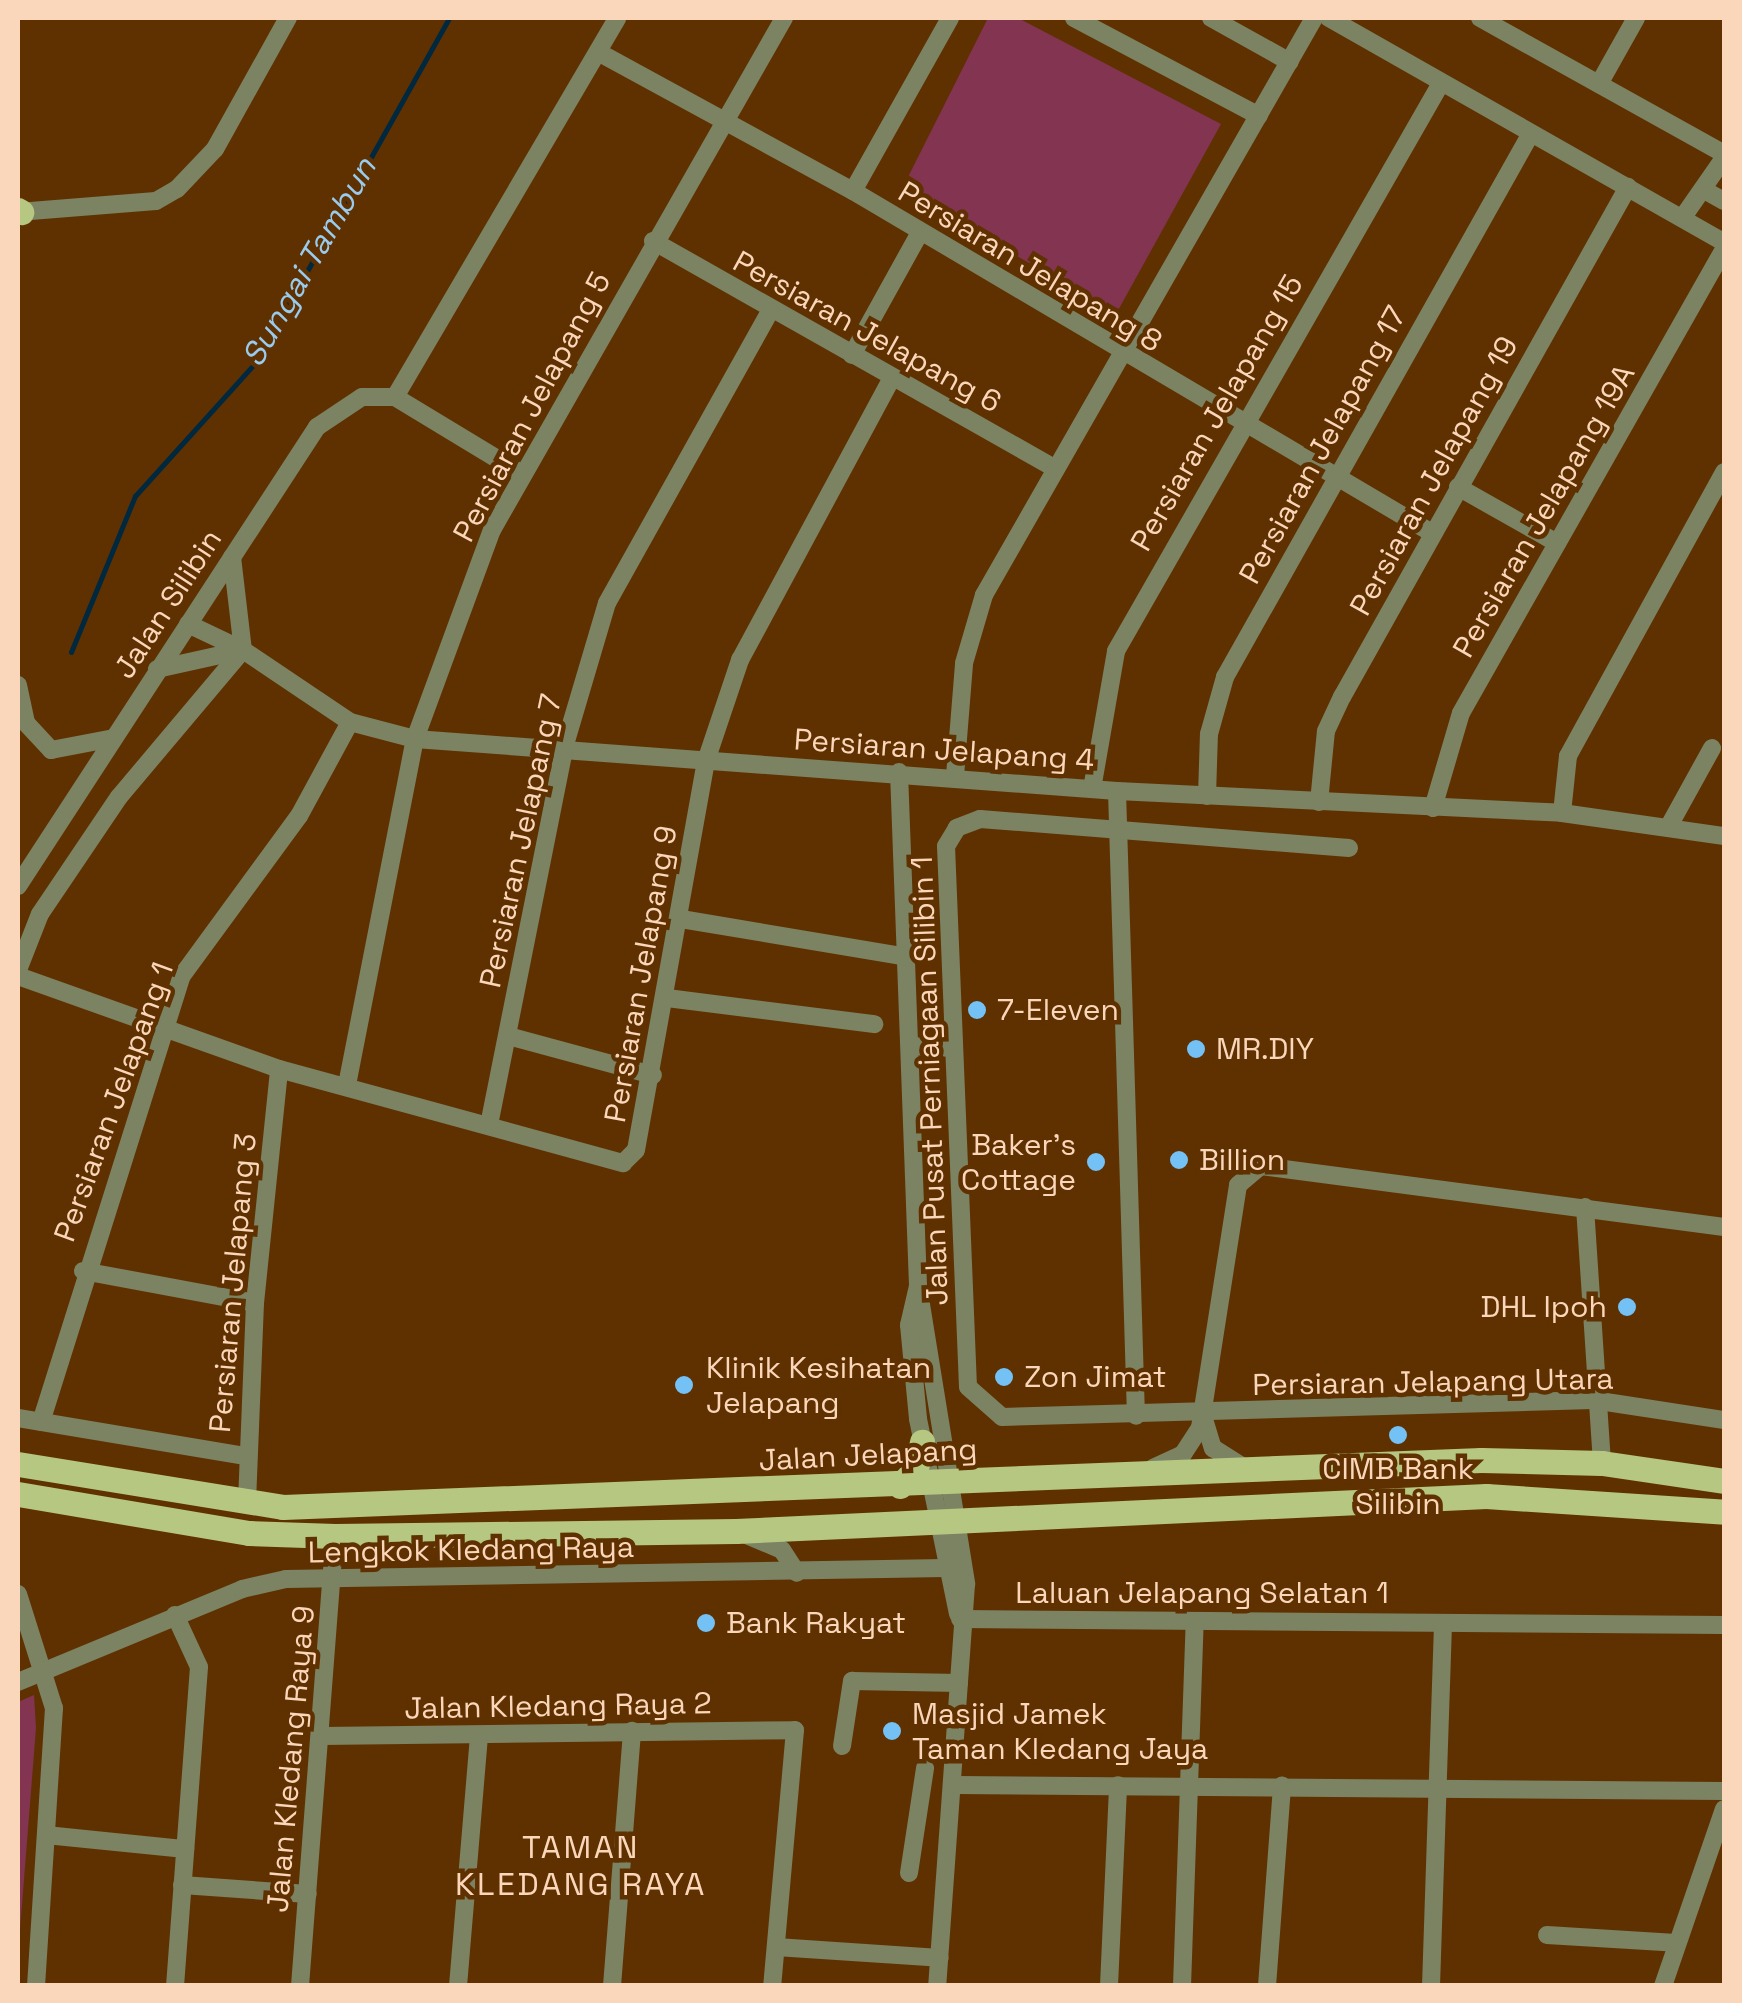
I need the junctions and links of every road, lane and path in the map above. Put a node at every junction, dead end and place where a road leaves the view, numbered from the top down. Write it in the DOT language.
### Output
graph roads {
  1 [pos="288,18"];
  2 [pos="617,18"];
  3 [pos="784,18"];
  4 [pos="950,18"];
  5 [pos="1074,18"];
  6 [pos="1211,18"];
  7 [pos="1314,18"];
  8 [pos="1329,18"];
  9 [pos="1480,18"];
  10 [pos="1636,18"];
  11 [pos="598,52"];
  12 [pos="1290,62"];
  13 [pos="1441,83"];
  14 [pos="1599,84"];
  15 [pos="1259,116"];
  16 [pos="722,120"];
  17 [pos="1530,135"];
  18 [pos="1724,156"];
  19 [pos="1628,187"];
  20 [pos="1704,190"];
  21 [pos="853,191"];
  22 [pos="1724,201"];
  23 [pos="18,212"];
  24 [pos="1682,216"];
  25 [pos="920,234"];
  26 [pos="653,241"];
  27 [pos="1724,246"];
  28 [pos="770,311"];
  29 [pos="852,355"];
  30 [pos="1122,355"];
  31 [pos="892,378"];
  32 [pos="395,396"];
  33 [pos="1240,423"];
  34 [pos="1054,468"];
  35 [pos="1724,472"];
  36 [pos="522,474"];
  37 [pos="1336,478"];
  38 [pos="1458,486"];
  39 [pos="1432,533"];
  40 [pos="1558,543"];
  41 [pos="232,557"];
  42 [pos="188,624"];
  43 [pos="243,650"];
  44 [pos="158,669"];
  45 [pos="18,685"];
  46 [pos="350,722"];
  47 [pos="114,738"];
  48 [pos="415,739"];
  49 [pos="564,748"];
  50 [pos="1712,748"];
  51 [pos="706,761"];
  52 [pos="899,772"];
  53 [pos="955,776"];
  54 [pos="1092,789"];
  55 [pos="1117,791"];
  56 [pos="1206,796"];
  57 [pos="1319,802"];
  58 [pos="1433,808"];
  59 [pos="1562,813"];
  60 [pos="1669,826"];
  61 [pos="1116,827"];
  62 [pos="1724,836"];
  63 [pos="1348,848"];
  64 [pos="18,886"];
  65 [pos="681,919"];
  66 [pos="907,957"];
  67 [pos="18,973"];
  68 [pos="667,998"];
  69 [pos="874,1024"];
  70 [pos="164,1028"];
  71 [pos="508,1036"];
  72 [pos="910,1046"];
  73 [pos="954,1048"];
  74 [pos="279,1069"];
  75 [pos="653,1075"];
  76 [pos="347,1085"];
  77 [pos="489,1125"];
  78 [pos="1585,1207"];
  79 [pos="1724,1227"];
  80 [pos="83,1270"];
  81 [pos="918,1286"];
  82 [pos="255,1303"];
  83 [pos="1593,1400"];
  84 [pos="1202,1415"];
  85 [pos="1136,1416"];
  86 [pos="18,1418"];
  87 [pos="1724,1420"];
  88 [pos="41,1422"];
  89 [pos="922,1442"];
  90 [pos="246,1456"];
  91 [pos="1602,1463"];
  92 [pos="18,1464"];
  93 [pos="1253,1470"];
  94 [pos="1140,1474"];
  95 [pos="1724,1480"];
  96 [pos="942,1483"];
  97 [pos="900,1486"];
  98 [pos="18,1494"];
  99 [pos="246,1502"];
  100 [pos="1724,1512"];
  101 [pos="948,1517"];
  102 [pos="736,1531"];
  103 [pos="335,1536"];
  104 [pos="945,1568"];
  105 [pos="797,1573"];
  106 [pos="332,1583"];
  107 [pos="18,1597"];
  108 [pos="175,1615"];
  109 [pos="960,1619"];
  110 [pos="1196,1622"];
  111 [pos="1443,1622"];
  112 [pos="1724,1625"];
  113 [pos="47,1670"];
  114 [pos="18,1682"];
  115 [pos="959,1683"];
  116 [pos="632,1732"];
  117 [pos="479,1735"];
  118 [pos="322,1736"];
  119 [pos="842,1746"];
  120 [pos="925,1768"];
  121 [pos="1118,1786"];
  122 [pos="1195,1786"];
  123 [pos="1282,1786"];
  124 [pos="956,1787"];
  125 [pos="1438,1787"];
  126 [pos="924,1788"];
  127 [pos="1724,1791"];
  128 [pos="1724,1809"];
  129 [pos="46,1835"];
  130 [pos="185,1849"];
  131 [pos="909,1873"];
  132 [pos="182,1885"];
  133 [pos="308,1894"];
  134 [pos="1547,1935"];
  135 [pos="1676,1943"];
  136 [pos="776,1947"];
  137 [pos="940,1958"];
  138 [pos="36,1986"];
  139 [pos="176,1986"];
  140 [pos="300,1986"];
  141 [pos="458,1986"];
  142 [pos="612,1986"];
  143 [pos="772,1986"];
  144 [pos="938,1986"];
  145 [pos="1109,1986"];
  146 [pos="1182,1986"];
  147 [pos="1267,1986"];
  148 [pos="1431,1986"];
  149 [pos="1663,1986"];
  1 -- 23 [label="street"];
  2 -- 11 [label="street"];
  3 -- 16 [label="street, Persiaran Jelapang 5"];
  4 -- 21 [label="street"];
  5 -- 15 [label="street"];
  6 -- 12 [label="street"];
  7 -- 12 [label="street"];
  8 -- 13 [label="street"];
  9 -- 14 [label="street"];
  10 -- 14 [label="street"];
  11 -- 16 [label="street, Persiaran Jelapang 8"];
  11 -- 32 [label="street"];
  12 -- 15 [label="street"];
  13 -- 17 [label="street"];
  13 -- 33 [label="street, Persiaran Jelapang 15"];
  14 -- 18 [label="street"];
  15 -- 30 [label="street"];
  16 -- 21 [label="street, Persiaran Jelapang 8"];
  16 -- 26 [label="street, Persiaran Jelapang 5"];
  17 -- 19 [label="street"];
  17 -- 37 [label="street, Persiaran Jelapang 17"];
  18 -- 20 [label="street"];
  19 -- 24 [label="street"];
  19 -- 38 [label="street, Persiaran Jelapang 19"];
  20 -- 22 [label="street"];
  20 -- 24 [label="street"];
  21 -- 25 [label="street, Persiaran Jelapang 8"];
  24 -- 27 [label="street"];
  25 -- 29 [label="street"];
  25 -- 30 [label="street, Persiaran Jelapang 8"];
  26 -- 28 [label="street, Persiaran Jelapang 6"];
  26 -- 36 [label="street, Persiaran Jelapang 5"];
  27 -- 40 [label="street, Persiaran Jelapang 19A"];
  28 -- 29 [label="street, Persiaran Jelapang 6"];
  28 -- 49 [label="street, Persiaran Jelapang 7"];
  29 -- 31 [label="street, Persiaran Jelapang 6"];
  30 -- 33 [label="street, Persiaran Jelapang 8"];
  30 -- 34 [label="street"];
  31 -- 34 [label="street, Persiaran Jelapang 6"];
  31 -- 51 [label="street, Persiaran Jelapang 9"];
  32 -- 36 [label="street"];
  32 -- 41 [label="street, Jalan Silibin"];
  33 -- 37 [label="street, Persiaran Jelapang 8"];
  33 -- 54 [label="street, Persiaran Jelapang 15"];
  34 -- 53 [label="street"];
  35 -- 59 [label="street"];
  36 -- 48 [label="street, Persiaran Jelapang 5"];
  37 -- 39 [label="street, Persiaran Jelapang 8"];
  37 -- 56 [label="street, Persiaran Jelapang 17"];
  38 -- 39 [label="street, Persiaran Jelapang 19"];
  38 -- 40 [label="street"];
  39 -- 57 [label="street, Persiaran Jelapang 19"];
  40 -- 58 [label="street, Persiaran Jelapang 19A"];
  41 -- 42 [label="street, Jalan Silibin"];
  41 -- 43 [label="street"];
  42 -- 43 [label="street, Persiaran Jelapang 4"];
  42 -- 44 [label="street, Jalan Silibin"];
  43 -- 44 [label="street"];
  43 -- 46 [label="street, Persiaran Jelapang 4"];
  43 -- 67 [label="street"];
  44 -- 47 [label="street, Jalan Silibin"];
  45 -- 47 [label="street"];
  46 -- 48 [label="street, Persiaran Jelapang 4"];
  46 -- 70 [label="street, Persiaran Jelapang 1"];
  47 -- 64 [label="street, Jalan Silibin"];
  48 -- 49 [label="street, Persiaran Jelapang 4"];
  48 -- 76 [label="street, Persiaran Jelapang 5"];
  49 -- 51 [label="street, Persiaran Jelapang 4"];
  49 -- 71 [label="street, Persiaran Jelapang 7"];
  50 -- 60 [label="street"];
  51 -- 52 [label="street, Persiaran Jelapang 4"];
  51 -- 65 [label="street, Persiaran Jelapang 9"];
  52 -- 53 [label="street, Persiaran Jelapang 4"];
  52 -- 66 [label="street"];
  53 -- 54 [label="street, Persiaran Jelapang 4"];
  54 -- 55 [label="street, Persiaran Jelapang 4"];
  55 -- 56 [label="street, Persiaran Jelapang 4"];
  55 -- 61 [label="street"];
  56 -- 57 [label="street, Persiaran Jelapang 4"];
  57 -- 58 [label="street, Persiaran Jelapang 4"];
  58 -- 59 [label="street, Persiaran Jelapang 4"];
  59 -- 60 [label="street, Persiaran Jelapang 4"];
  60 -- 62 [label="street, Persiaran Jelapang 4"];
  61 -- 63 [label="street"];
  61 -- 73 [label="street, Jalan Pusat Perniagaan Silibin 1"];
  61 -- 85 [label="street"];
  65 -- 66 [label="street"];
  65 -- 68 [label="street, Persiaran Jelapang 9"];
  66 -- 72 [label="street"];
  67 -- 70 [label="street, Persiaran Jelapang 9"];
  68 -- 69 [label="street"];
  68 -- 75 [label="street, Persiaran Jelapang 9"];
  70 -- 74 [label="street, Persiaran Jelapang 9"];
  70 -- 80 [label="street, Persiaran Jelapang 1"];
  71 -- 75 [label="street"];
  71 -- 77 [label="street, Persiaran Jelapang 7"];
  72 -- 73 [label="street"];
  72 -- 81 [label="street"];
  73 -- 85 [label="street, Jalan Pusat Perniagaan Silibin 1"];
  74 -- 76 [label="street, Persiaran Jelapang 9"];
  74 -- 82 [label="street, Persiaran Jelapang 3"];
  75 -- 77 [label="street, Persiaran Jelapang 9"];
  76 -- 77 [label="street, Persiaran Jelapang 9"];
  78 -- 79 [label="street"];
  78 -- 83 [label="street"];
  78 -- 84 [label="street"];
  80 -- 82 [label="street"];
  80 -- 88 [label="street, Persiaran Jelapang 1"];
  81 -- 89 [label="street"];
  81 -- 96 [label="street"];
  82 -- 90 [label="street, Persiaran Jelapang 3"];
  83 -- 84 [label="street, Persiaran Jelapang Utara"];
  83 -- 87 [label="street, Persiaran Jelapang Utara"];
  83 -- 91 [label="street"];
  84 -- 85 [label="street, Jalan Pusat Perniagaan Silibin 1"];
  84 -- 93 [label="street"];
  84 -- 94 [label="street"];
  86 -- 88 [label="street"];
  88 -- 90 [label="street"];
  89 -- 96 [label="street"];
  89 -- 97 [label="main road"];
  90 -- 99 [label="street, Persiaran Jelapang 3"];
  91 -- 93 [label="main road, Jalan Jelapang"];
  91 -- 95 [label="main road, Jalan Jelapang"];
  92 -- 99 [label="main road, Jalan Jelapang"];
  93 -- 94 [label="main road, Jalan Jelapang"];
  94 -- 96 [label="main road, Jalan Jelapang"];
  96 -- 97 [label="main road, Jalan Jelapang"];
  96 -- 101 [label="street"];
  97 -- 99 [label="main road, Jalan Jelapang"];
  98 -- 103 [label="main road"];
  100 -- 101 [label="main road"];
  101 -- 102 [label="main road"];
  101 -- 104 [label="street"];
  101 -- 109 [label="street"];
  102 -- 103 [label="main road"];
  102 -- 105 [label="street"];
  103 -- 106 [label="street, Jalan Kledang Raya 9"];
  104 -- 105 [label="street, Lengkok Kledang Raya"];
  104 -- 109 [label="street"];
  105 -- 106 [label="street, Lengkok Kledang Raya"];
  106 -- 108 [label="street, Lengkok Kledang Raya"];
  106 -- 118 [label="street, Jalan Kledang Raya 9"];
  107 -- 113 [label="street"];
  108 -- 113 [label="street, Lengkok Kledang Raya"];
  108 -- 130 [label="street"];
  109 -- 110 [label="street, Laluan Jelapang Selatan 1"];
  109 -- 115 [label="street"];
  110 -- 111 [label="street, Laluan Jelapang Selatan 1"];
  110 -- 122 [label="street"];
  111 -- 112 [label="street, Laluan Jelapang Selatan 1"];
  111 -- 125 [label="street"];
  113 -- 114 [label="street, Lengkok Kledang Raya"];
  113 -- 129 [label="street"];
  115 -- 119 [label="street"];
  115 -- 124 [label="street"];
  116 -- 117 [label="street, Jalan Kledang Raya 2"];
  116 -- 136 [label="street, Jalan Kledang Raya 2"];
  116 -- 142 [label="street"];
  117 -- 118 [label="street, Jalan Kledang Raya 2"];
  117 -- 141 [label="street"];
  118 -- 133 [label="street, Jalan Kledang Raya 9"];
  120 -- 126 [label="street"];
  121 -- 122 [label="street"];
  121 -- 124 [label="street"];
  121 -- 145 [label="street"];
  122 -- 123 [label="street"];
  122 -- 146 [label="street"];
  123 -- 125 [label="street"];
  123 -- 147 [label="street"];
  124 -- 126 [label="street"];
  124 -- 137 [label="street"];
  125 -- 127 [label="street"];
  125 -- 148 [label="street"];
  126 -- 131 [label="street"];
  128 -- 135 [label="street"];
  129 -- 130 [label="street"];
  129 -- 138 [label="street"];
  130 -- 132 [label="street"];
  132 -- 133 [label="street"];
  132 -- 139 [label="street"];
  133 -- 140 [label="street, Jalan Kledang Raya 9"];
  134 -- 135 [label="street"];
  135 -- 149 [label="street"];
  136 -- 137 [label="street"];
  136 -- 143 [label="street"];
  137 -- 144 [label="street"];
}
